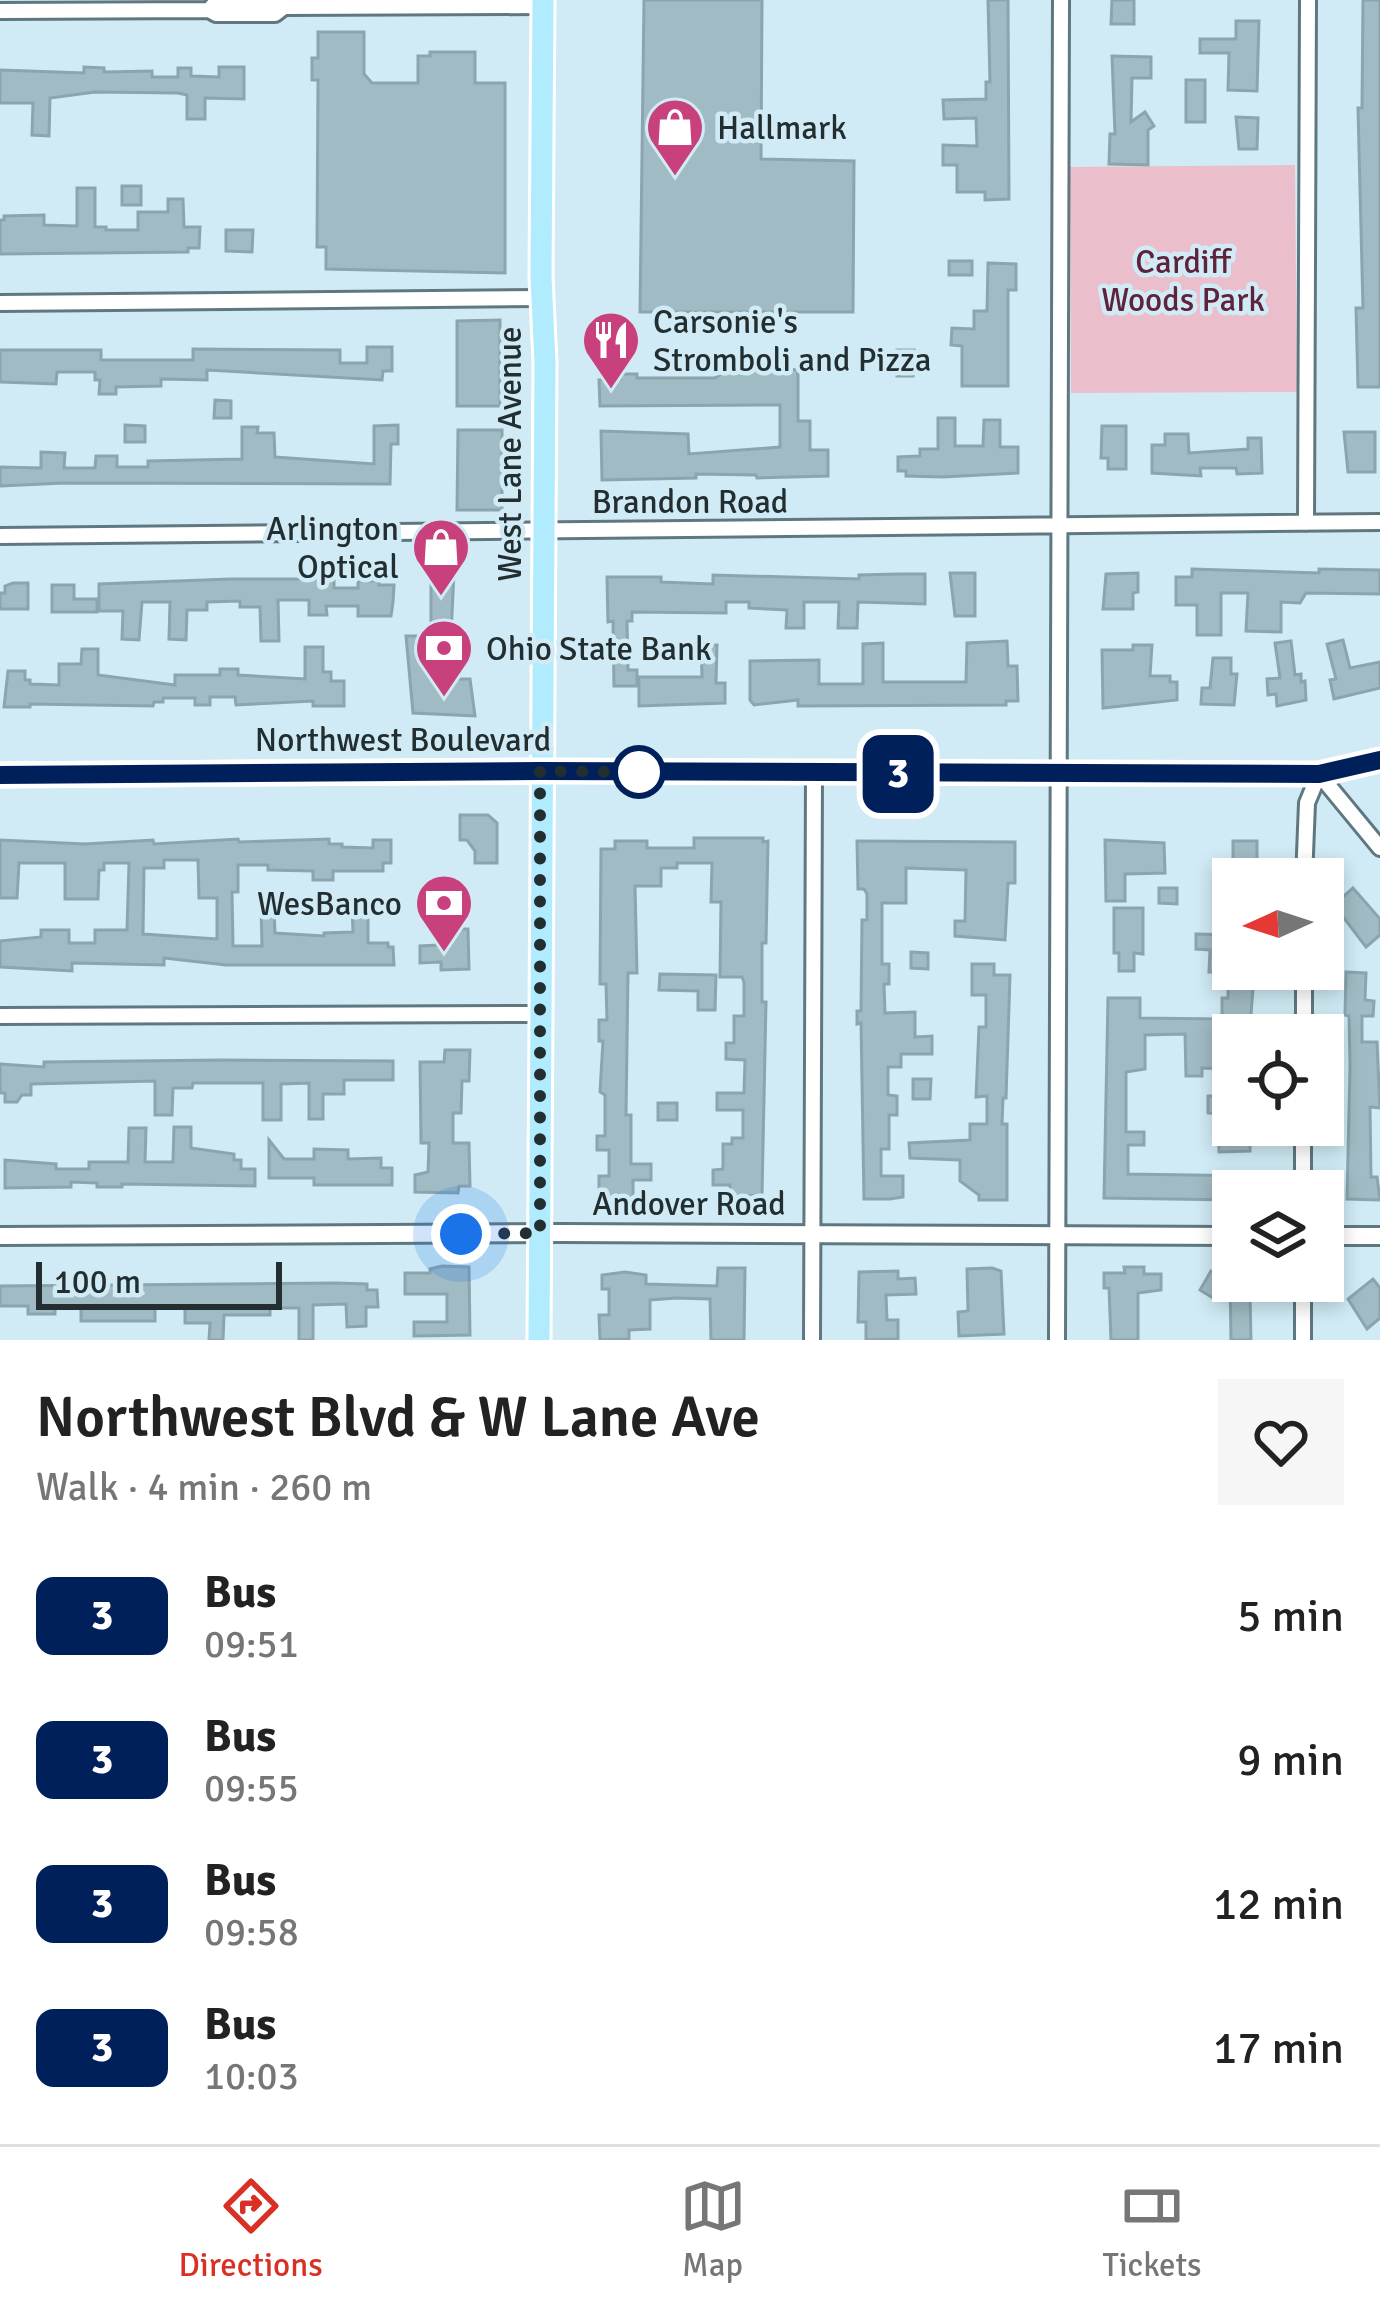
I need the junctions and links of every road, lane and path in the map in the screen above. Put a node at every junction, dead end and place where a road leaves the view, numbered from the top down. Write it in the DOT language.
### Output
graph roads {
  1 [pos="1061,0"];
  2 [pos="1308,0"];
  3 [pos="542,3"];
  4 [pos="0,11"];
  5 [pos="542,298"];
  6 [pos="0,303"];
  7 [pos="1380,522"];
  8 [pos="1306,523"];
  9 [pos="1062,525"];
  10 [pos="542,529"];
  11 [pos="0,536"];
  12 [pos="1380,760"];
  13 [pos="540,771"];
  14 [pos="814,774"];
  15 [pos="1060,774"];
  16 [pos="1319,774"];
  17 [pos="0,775"];
  18 [pos="1380,848"];
  19 [pos="1305,858"];
  20 [pos="540,1013"];
  21 [pos="0,1016"];
  22 [pos="540,1233"];
  23 [pos="812,1234"];
  24 [pos="0,1236"];
  25 [pos="1058,1236"];
  26 [pos="1212,1236"];
  27 [pos="1344,1236"];
  28 [pos="1380,1236"];
  29 [pos="1303,1302"];
  30 [pos="539,1340"];
  31 [pos="812,1340"];
  32 [pos="1057,1340"];
  33 [pos="1303,1340"];
  1 -- 9 [label="street"];
  2 -- 8 [label="street"];
  3 -- 4 [label="street"];
  3 -- 5 [label="main road, West Lane Avenue"];
  5 -- 6 [label="street"];
  5 -- 10 [label="main road, West Lane Avenue"];
  7 -- 8 [label="street, Brandon Road"];
  8 -- 9 [label="street, Brandon Road"];
  9 -- 10 [label="street, Brandon Road"];
  9 -- 15 [label="street"];
  10 -- 11 [label="street, Brandon Road"];
  10 -- 13 [label="main road, West Lane Avenue"];
  12 -- 16 [label="main road, Northwest Boulevard"];
  13 -- 14 [label="main road, Northwest Boulevard"];
  13 -- 17 [label="main road, Northwest Boulevard"];
  13 -- 20 [label="main road, West Lane Avenue"];
  14 -- 15 [label="main road, Northwest Boulevard"];
  14 -- 23 [label="street"];
  15 -- 16 [label="main road, Northwest Boulevard"];
  15 -- 25 [label="street"];
  16 -- 18 [label="street"];
  16 -- 19 [label="street"];
  20 -- 21 [label="street"];
  20 -- 22 [label="main road, West Lane Avenue"];
  22 -- 23 [label="street, Andover Road"];
  22 -- 24 [label="street, Andover Road"];
  22 -- 30 [label="main road, West Lane Avenue"];
  23 -- 25 [label="street, Andover Road"];
  23 -- 31 [label="street"];
  25 -- 26 [label="street, Andover Road"];
  25 -- 32 [label="street"];
  27 -- 28 [label="street"];
  29 -- 33 [label="street"];
}
